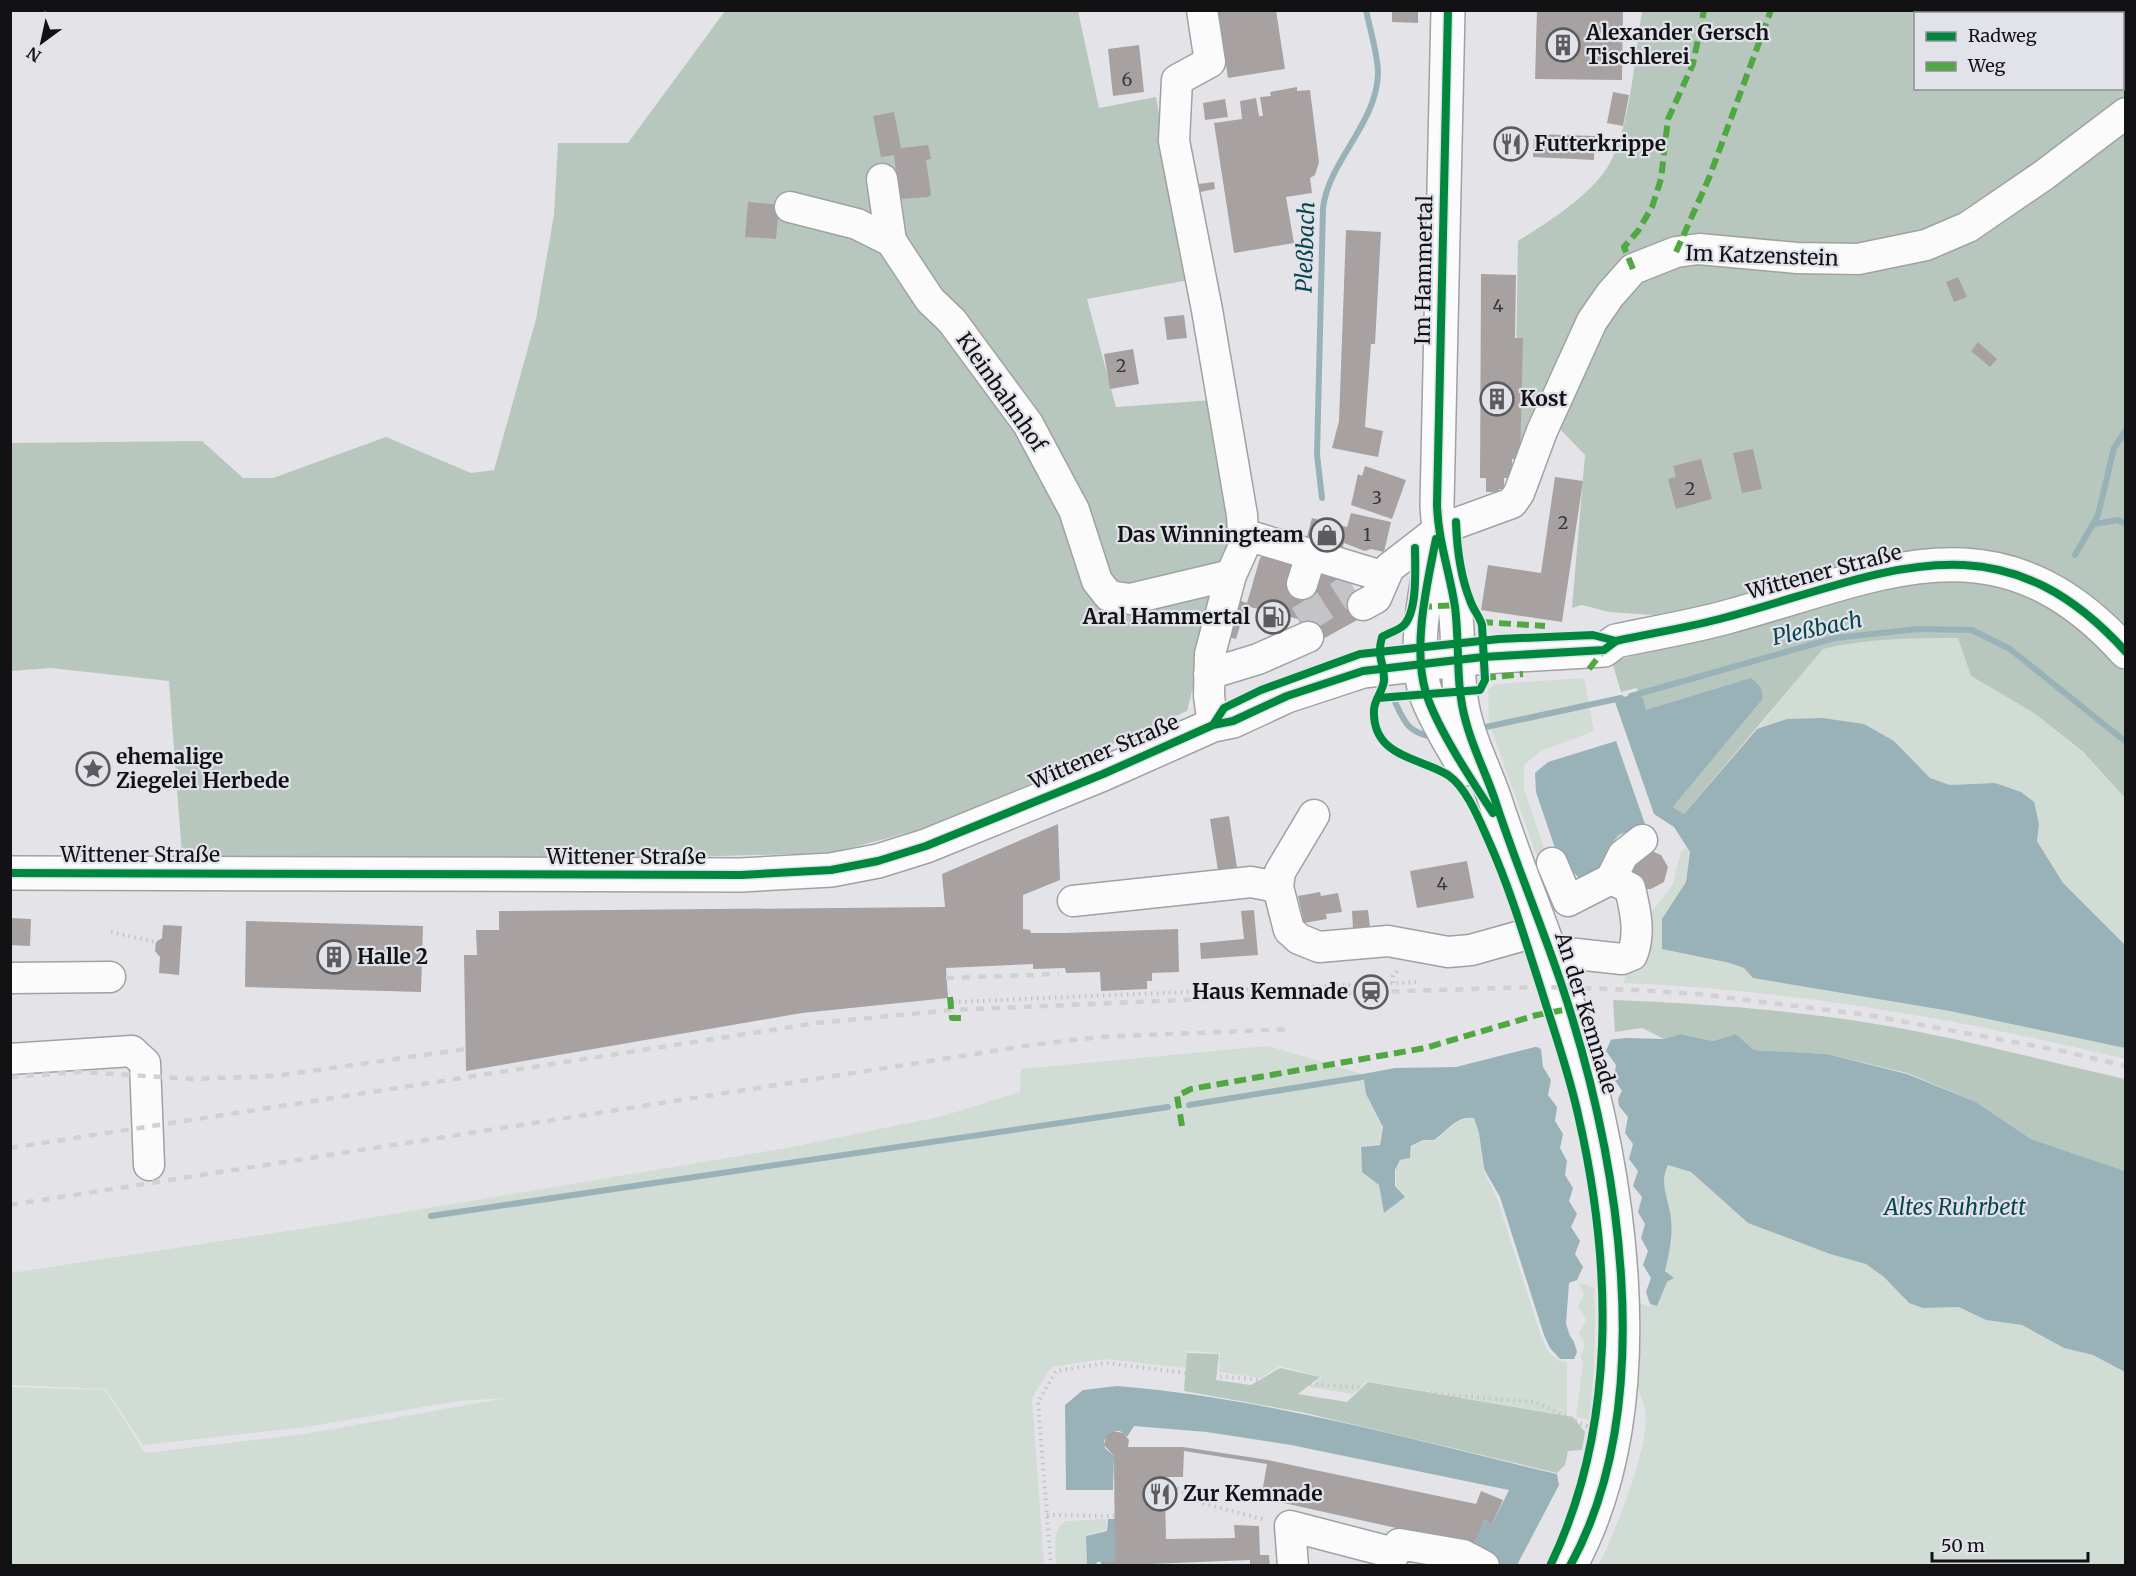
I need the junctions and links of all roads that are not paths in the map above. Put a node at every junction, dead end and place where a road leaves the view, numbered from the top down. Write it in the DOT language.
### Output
graph roads {
  1 [pos="1202,10"];
  2 [pos="1448,10"];
  3 [pos="2126,113"];
  4 [pos="882,179"];
  5 [pos="790,207"];
  6 [pos="891,241"];
  7 [pos="1438,530"];
  8 [pos="1243,534"];
  9 [pos="1311,555"];
  10 [pos="1231,575"];
  11 [pos="1302,584"];
  12 [pos="1293,631"];
  13 [pos="1458,651"];
  14 [pos="2126,652"];
  15 [pos="1421,656"];
  16 [pos="1209,674"];
  17 [pos="1213,725"];
  18 [pos="1314,815"];
  19 [pos="1503,828"];
  20 [pos="1642,840"];
  21 [pos="1552,862"];
  22 [pos="10,873"];
  23 [pos="1611,879"];
  24 [pos="1278,887"];
  25 [pos="1073,901"];
  26 [pos="1546,940"];
  27 [pos="110,977"];
  28 [pos="10,978"];
  29 [pos="10,1059"];
  30 [pos="149,1165"];
  31 [pos="1391,1559"];
  32 [pos="1474,1560"];
  33 [pos="1293,1566"];
  34 [pos="1570,1566"];
  1 -- 8 [label="street"];
  2 -- 7 [label="main road, Im Hammertal"];
  3 -- 7 [label="street, Im Katzenstein"];
  4 -- 6 [label="street, Kleinbahnhof"];
  5 -- 6 [label="street"];
  6 -- 10 [label="street, Kleinbahnhof"];
  7 -- 9 [label="street, Im Katzenstein"];
  7 -- 13 [label="main road, Im Hammertal"];
  7 -- 15 [label="main road, Im Hammertal"];
  8 -- 9 [label="street"];
  8 -- 10 [label="street"];
  9 -- 11 [label="street"];
  10 -- 16 [label="street"];
  12 -- 16 [label="street"];
  13 -- 14 [label="main road, Wittener Straße"];
  13 -- 15 [label="main road, Wittener Straße"];
  13 -- 19 [label="main road, An der Kemnade"];
  15 -- 17 [label="main road, Wittener Straße"];
  15 -- 19 [label="main road, An der Kemnade"];
  16 -- 17 [label="street"];
  17 -- 22 [label="main road, Wittener Straße"];
  18 -- 24 [label="street"];
  19 -- 26 [label="main road, An der Kemnade"];
  20 -- 23 [label="street"];
  21 -- 23 [label="street"];
  23 -- 26 [label="street"];
  24 -- 25 [label="street"];
  24 -- 26 [label="street, An der Kemnade"];
  26 -- 34 [label="main road, An der Kemnade"];
  27 -- 28 [label="street"];
  29 -- 30 [label="street"];
  31 -- 32 [label="street"];
  31 -- 33 [label="street"];
}
